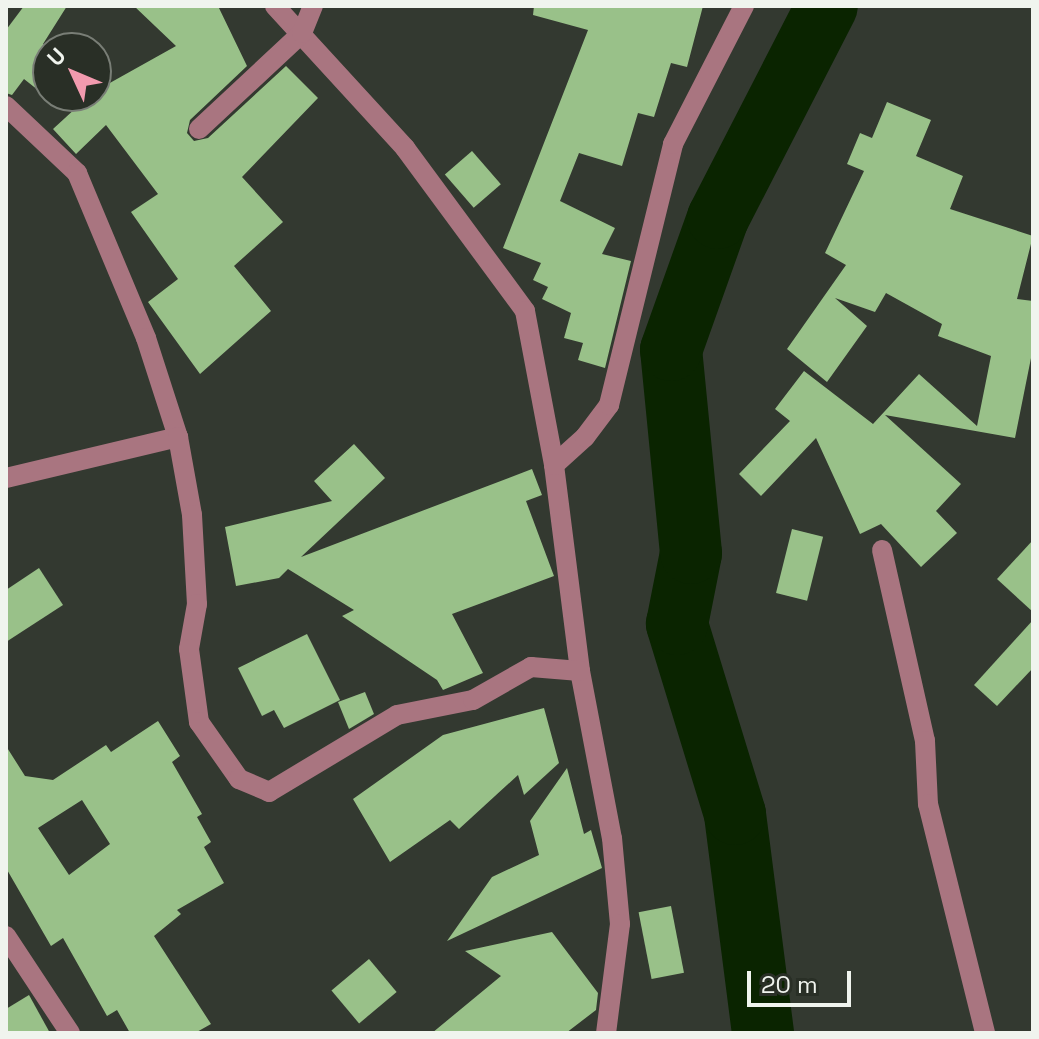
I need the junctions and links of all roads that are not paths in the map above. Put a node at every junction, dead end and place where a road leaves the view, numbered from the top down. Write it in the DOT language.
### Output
graph roads {
  1 [pos="275,6"];
  2 [pos="313,6"];
  3 [pos="744,6"];
  4 [pos="302,33"];
  5 [pos="6,106"];
  6 [pos="199,129"];
  7 [pos="178,437"];
  8 [pos="554,465"];
  9 [pos="6,478"];
  10 [pos="882,550"];
  11 [pos="580,671"];
  12 [pos="6,936"];
  13 [pos="70,1033"];
  14 [pos="606,1033"];
  15 [pos="985,1033"];
  1 -- 4 [label="street"];
  2 -- 4 [label="street"];
  3 -- 8 [label="street"];
  4 -- 6 [label="street"];
  4 -- 8 [label="street"];
  5 -- 7 [label="street"];
  7 -- 9 [label="street"];
  7 -- 11 [label="street"];
  8 -- 11 [label="street"];
  10 -- 15 [label="street"];
  11 -- 14 [label="street"];
  12 -- 13 [label="street"];
}
